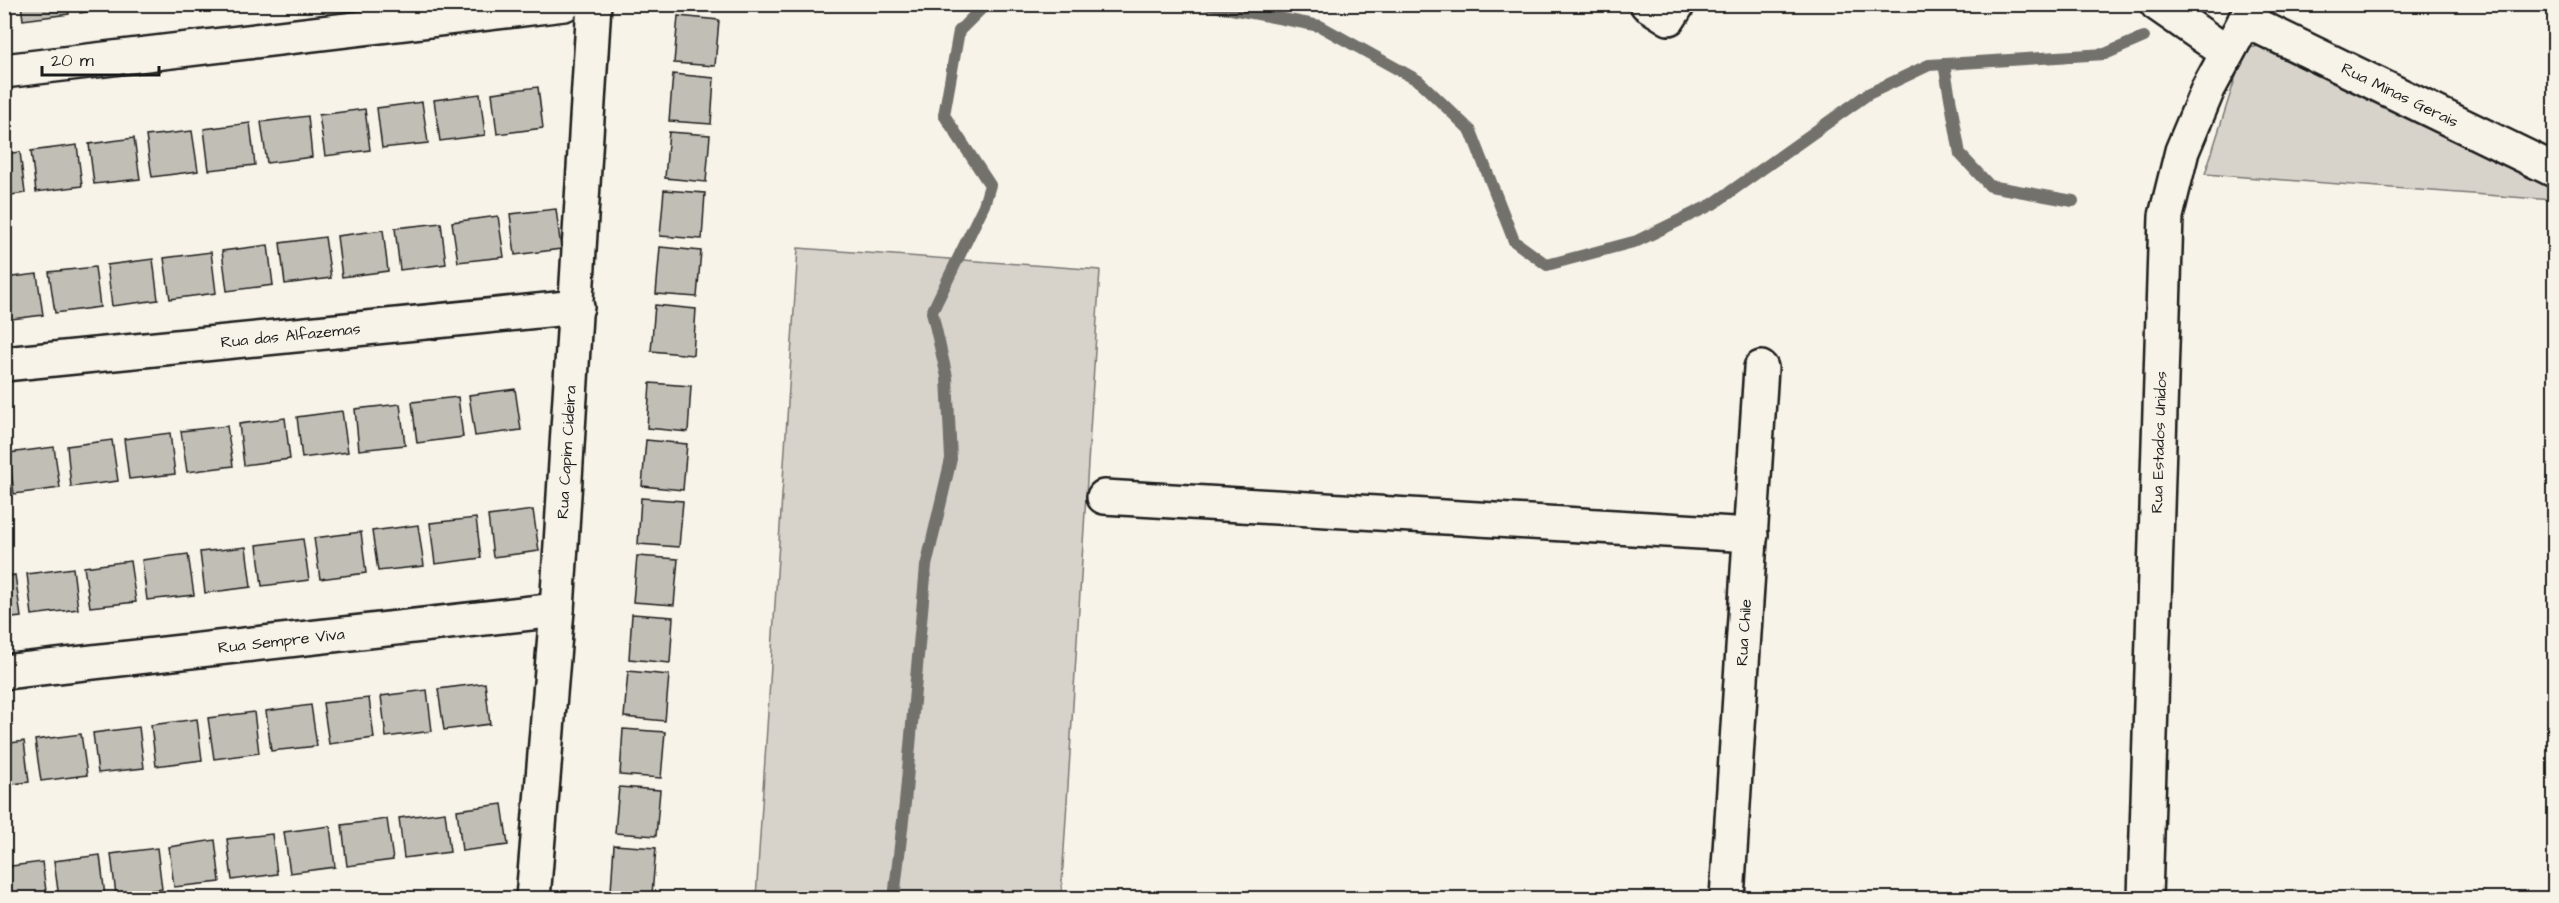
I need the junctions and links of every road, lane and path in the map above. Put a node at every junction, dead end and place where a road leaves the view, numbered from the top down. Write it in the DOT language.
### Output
graph roads {
  1 [pos="564,4"];
  2 [pos="594,4"];
  3 [pos="2157,4"];
  4 [pos="2249,12"];
  5 [pos="2226,52"];
  6 [pos="4,71"];
  7 [pos="2554,170"];
  8 [pos="577,307"];
  9 [pos="4,364"];
  10 [pos="1761,368"];
  11 [pos="1104,497"];
  12 [pos="1751,535"];
  13 [pos="557,610"];
  14 [pos="4,672"];
  15 [pos="533,898"];
  16 [pos="1727,898"];
  17 [pos="2145,898"];
  1 -- 6 [label="street"];
  2 -- 8 [label="street, Rua Capim Cideira"];
  3 -- 5 [label="street"];
  4 -- 5 [label="street, Rua Estados Unidos"];
  4 -- 7 [label="street, Rua Minas Gerais"];
  5 -- 17 [label="street, Rua Estados Unidos"];
  8 -- 9 [label="street, Rua das Alfazemas"];
  8 -- 13 [label="street, Rua Capim Cideira"];
  10 -- 12 [label="street, Rua Chile"];
  11 -- 12 [label="street"];
  12 -- 16 [label="street, Rua Chile"];
  13 -- 14 [label="street, Rua Sempre Viva"];
  13 -- 15 [label="street, Rua Capim Cideira"];
}
